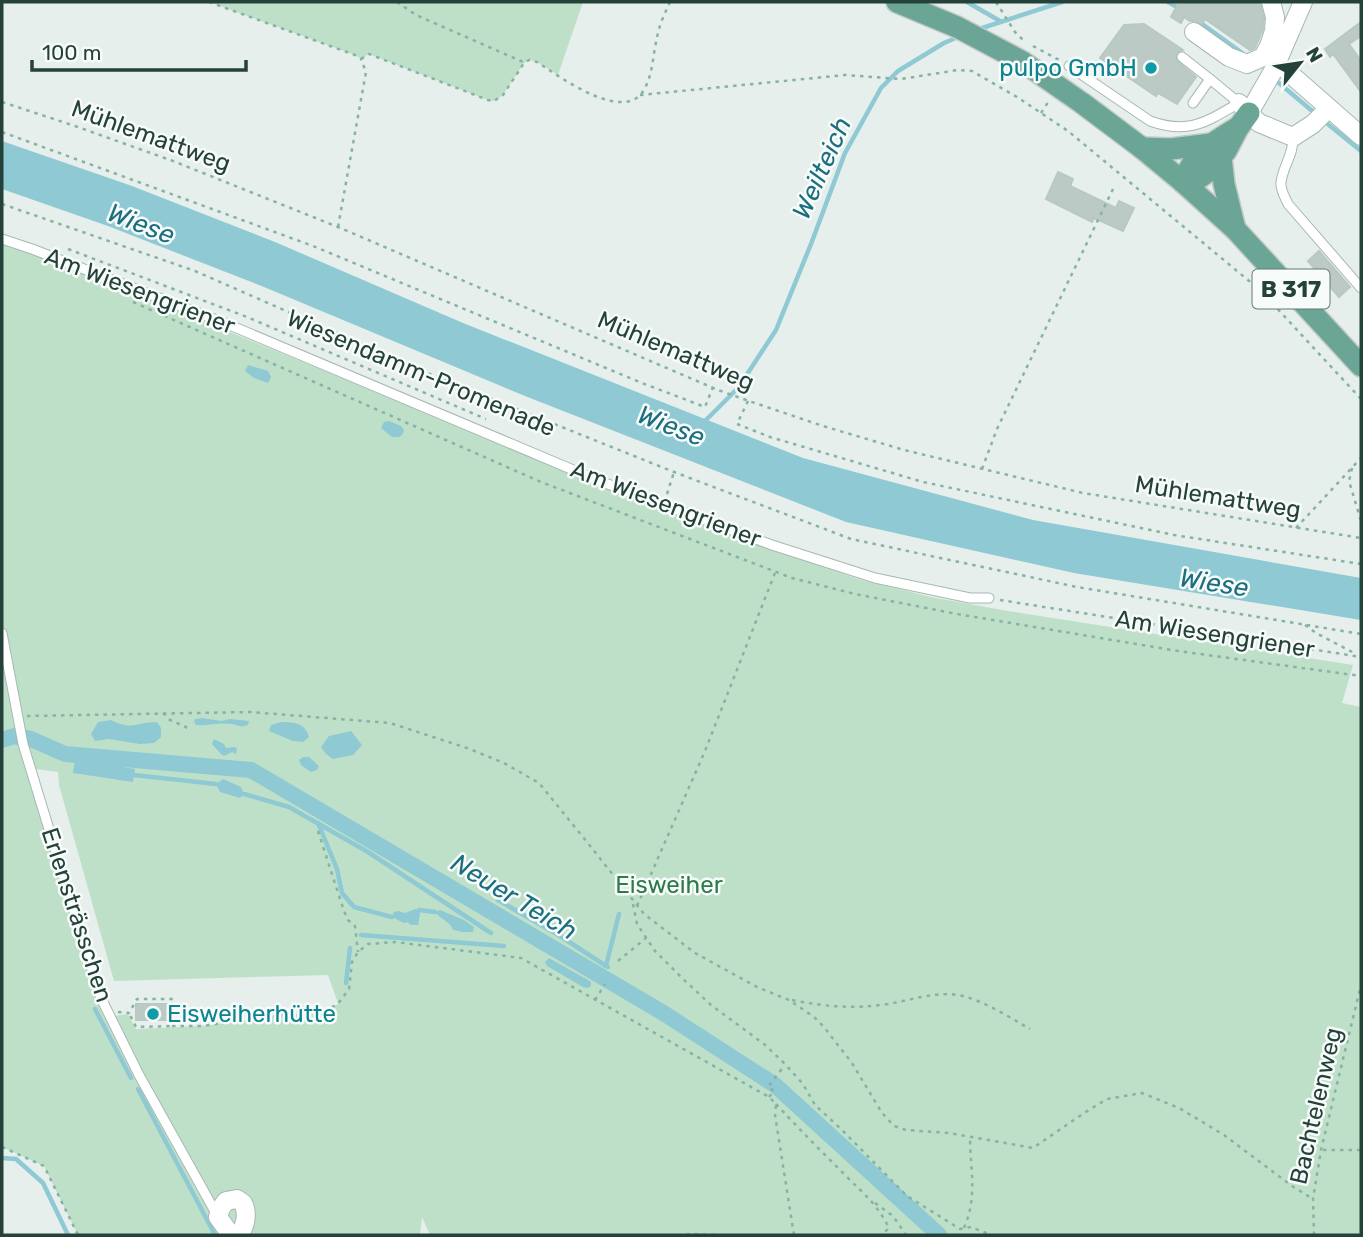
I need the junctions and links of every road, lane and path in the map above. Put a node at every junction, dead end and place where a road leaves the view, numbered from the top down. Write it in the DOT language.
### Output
graph roads {
  1 [pos="209,2"];
  2 [pos="397,2"];
  3 [pos="670,2"];
  4 [pos="897,2"];
  5 [pos="996,2"];
  6 [pos="1272,2"];
  7 [pos="1303,2"];
  8 [pos="1194,32"];
  9 [pos="1182,57"];
  10 [pos="361,59"];
  11 [pos="524,63"];
  12 [pos="1069,66"];
  13 [pos="1267,70"];
  14 [pos="1210,79"];
  15 [pos="640,95"];
  16 [pos="3,102"];
  17 [pos="1193,103"];
  18 [pos="1329,108"];
  19 [pos="1242,114"];
  20 [pos="2,132"];
  21 [pos="1361,136"];
  22 [pos="1293,137"];
  23 [pos="1142,148"];
  24 [pos="1216,151"];
  25 [pos="1183,181"];
  26 [pos="1113,190"];
  27 [pos="2,204"];
  28 [pos="338,227"];
  29 [pos="1235,229"];
  30 [pos="2,239"];
  31 [pos="69,250"];
  32 [pos="1361,288"];
  33 [pos="1361,366"];
  34 [pos="713,387"];
  35 [pos="1361,399"];
  36 [pos="747,401"];
  37 [pos="495,423"];
  38 [pos="1361,458"];
  39 [pos="1352,468"];
  40 [pos="982,469"];
  41 [pos="674,472"];
  42 [pos="667,494"];
  43 [pos="1361,521"];
  44 [pos="1296,528"];
  45 [pos="1361,538"];
  46 [pos="1361,565"];
  47 [pos="776,572"];
  48 [pos="989,598"];
  49 [pos="1302,623"];
  50 [pos="2,634"];
  51 [pos="1361,634"];
  52 [pos="1360,656"];
  53 [pos="163,713"];
  54 [pos="18,718"];
  55 [pos="187,732"];
  56 [pos="317,831"];
  57 [pos="633,901"];
  58 [pos="637,906"];
  59 [pos="646,938"];
  60 [pos="358,952"];
  61 [pos="618,961"];
  62 [pos="605,984"];
  63 [pos="1361,985"];
  64 [pos="595,1000"];
  65 [pos="789,1000"];
  66 [pos="108,1013"];
  67 [pos="129,1013"];
  68 [pos="173,1026"];
  69 [pos="1030,1029"];
  70 [pos="785,1064"];
  71 [pos="769,1097"];
  72 [pos="776,1104"];
  73 [pos="970,1136"];
  74 [pos="2,1147"];
  75 [pos="1321,1150"];
  76 [pos="1361,1150"];
  77 [pos="870,1199"];
  78 [pos="1313,1199"];
  79 [pos="218,1217"];
  80 [pos="962,1228"];
  81 [pos="78,1235"];
  82 [pos="231,1235"];
  83 [pos="239,1235"];
  84 [pos="686,1235"];
  85 [pos="719,1235"];
  86 [pos="794,1235"];
  87 [pos="882,1235"];
  88 [pos="895,1235"];
  89 [pos="905,1235"];
  90 [pos="962,1235"];
  91 [pos="991,1235"];
  92 [pos="1314,1235"];
  1 -- 10 [label="path"];
  2 -- 11 [label="path"];
  3 -- 15 [label="path"];
  4 -- 23 [label="main road, B 317"];
  5 -- 12 [label="path"];
  6 -- 13 [label="street"];
  7 -- 13 [label="street"];
  8 -- 13 [label="street"];
  9 -- 14 [label="lane"];
  10 -- 11 [label="path"];
  10 -- 28 [label="path"];
  11 -- 15 [label="path"];
  12 -- 19 [label="lane"];
  13 -- 18 [label="street"];
  13 -- 19 [label="street"];
  14 -- 17 [label="lane"];
  14 -- 19 [label="lane"];
  15 -- 35 [label="path"];
  16 -- 28 [label="path, Mühlemattweg"];
  18 -- 21 [label="street"];
  18 -- 22 [label="street"];
  19 -- 22 [label="street"];
  19 -- 24 [label="main road"];
  20 -- 34 [label="path"];
  22 -- 32 [label="lane"];
  23 -- 24 [label="main road"];
  23 -- 25 [label="main road, B 317"];
  24 -- 25 [label="main road"];
  24 -- 29 [label="main road"];
  25 -- 29 [label="main road, B 317"];
  26 -- 40 [label="path"];
  27 -- 41 [label="path"];
  28 -- 34 [label="path, Mühlemattweg"];
  29 -- 33 [label="main road, B 317"];
  30 -- 48 [label="lane, Am Wiesengriener"];
  31 -- 37 [label="path, Wiesendamm-Promenade"];
  34 -- 36 [label="path, Mühlemattweg"];
  36 -- 40 [label="path, Mühlemattweg"];
  36 -- 46 [label="path"];
  38 -- 39 [label="path"];
  39 -- 43 [label="path"];
  39 -- 44 [label="path"];
  40 -- 44 [label="path, Mühlemattweg"];
  41 -- 42 [label="path"];
  41 -- 49 [label="path"];
  44 -- 45 [label="path, Mühlemattweg"];
  47 -- 58 [label="path"];
  48 -- 52 [label="path, Am Wiesengriener"];
  49 -- 51 [label="path"];
  49 -- 52 [label="path"];
  50 -- 54 [label="lane, Erlensträsschen"];
  53 -- 54 [label="path"];
  53 -- 55 [label="path"];
  53 -- 57 [label="path"];
  54 -- 66 [label="lane, Erlensträsschen"];
  56 -- 60 [label="path"];
  57 -- 58 [label="path"];
  57 -- 59 [label="path"];
  58 -- 65 [label="path"];
  59 -- 61 [label="path"];
  59 -- 70 [label="path"];
  60 -- 64 [label="path"];
  60 -- 68 [label="path"];
  62 -- 64 [label="path"];
  63 -- 75 [label="path, Bachtelenweg"];
  64 -- 71 [label="path"];
  65 -- 69 [label="path"];
  65 -- 73 [label="path"];
  66 -- 67 [label="path"];
  66 -- 79 [label="lane, Erlensträsschen"];
  67 -- 68 [label="path"];
  67 -- 68 [label="path"];
  70 -- 71 [label="path"];
  70 -- 80 [label="path"];
  71 -- 72 [label="path"];
  72 -- 77 [label="path"];
  72 -- 86 [label="path"];
  73 -- 78 [label="path"];
  73 -- 80 [label="path"];
  74 -- 81 [label="path"];
  75 -- 76 [label="path"];
  75 -- 78 [label="path, Bachtelenweg"];
  77 -- 87 [label="path"];
  77 -- 89 [label="path"];
  78 -- 92 [label="path, Bachtelenweg"];
  79 -- 82 [label="street, Erlensträsschen"];
  79 -- 83 [label="street"];
  80 -- 90 [label="path"];
  80 -- 91 [label="path"];
  84 -- 85 [label="path"];
  88 -- 89 [label="path"];
}
